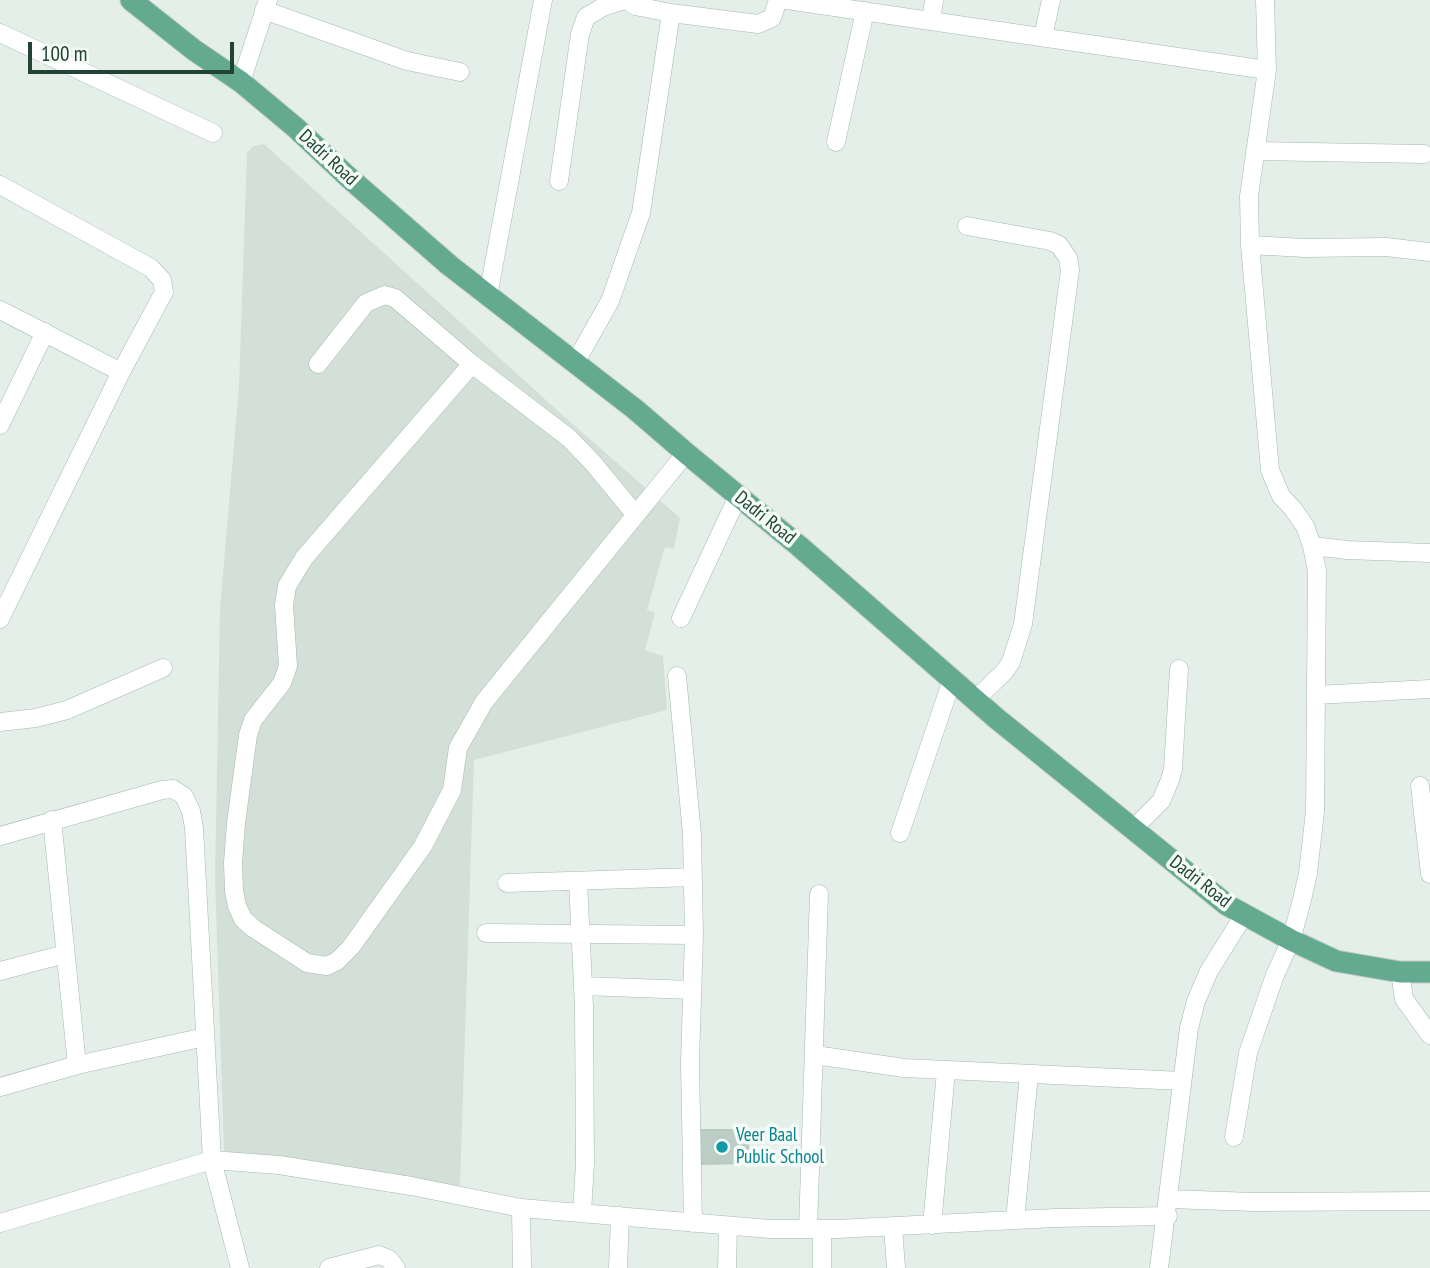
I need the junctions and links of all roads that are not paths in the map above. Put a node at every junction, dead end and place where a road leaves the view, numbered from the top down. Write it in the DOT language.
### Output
graph roads {
  1 [pos="131,0"];
  2 [pos="543,0"];
  3 [pos="626,0"];
  4 [pos="778,0"];
  5 [pos="787,0"];
  6 [pos="934,0"];
  7 [pos="1051,0"];
  8 [pos="1265,0"];
  9 [pos="266,5"];
  10 [pos="865,11"];
  11 [pos="671,13"];
  12 [pos="931,21"];
  13 [pos="0,33"];
  14 [pos="1043,37"];
  15 [pos="1267,70"];
  16 [pos="460,72"];
  17 [pos="241,82"];
  18 [pos="213,133"];
  19 [pos="836,142"];
  20 [pos="1255,151"];
  21 [pos="1424,154"];
  22 [pos="559,181"];
  23 [pos="0,184"];
  24 [pos="967,226"];
  25 [pos="1250,245"];
  26 [pos="1430,252"];
  27 [pos="488,296"];
  28 [pos="0,310"];
  29 [pos="44,332"];
  30 [pos="575,363"];
  31 [pos="318,364"];
  32 [pos="472,364"];
  33 [pos="121,372"];
  34 [pos="0,425"];
  35 [pos="686,453"];
  36 [pos="738,496"];
  37 [pos="635,514"];
  38 [pos="1312,546"];
  39 [pos="1430,553"];
  40 [pos="681,618"];
  41 [pos="0,619"];
  42 [pos="163,668"];
  43 [pos="1179,669"];
  44 [pos="677,676"];
  45 [pos="953,680"];
  46 [pos="1430,689"];
  47 [pos="1316,695"];
  48 [pos="975,700"];
  49 [pos="0,722"];
  50 [pos="1420,786"];
  51 [pos="52,820"];
  52 [pos="1133,829"];
  53 [pos="900,833"];
  54 [pos="0,836"];
  55 [pos="1430,874"];
  56 [pos="693,877"];
  57 [pos="578,881"];
  58 [pos="507,883"];
  59 [pos="819,894"];
  60 [pos="1244,915"];
  61 [pos="486,933"];
  62 [pos="579,934"];
  63 [pos="694,935"];
  64 [pos="1291,940"];
  65 [pos="65,954"];
  66 [pos="0,971"];
  67 [pos="1400,972"];
  68 [pos="1430,972"];
  69 [pos="583,986"];
  70 [pos="691,990"];
  71 [pos="1430,1035"];
  72 [pos="205,1037"];
  73 [pos="815,1055"];
  74 [pos="77,1065"];
  75 [pos="946,1071"];
  76 [pos="1029,1074"];
  77 [pos="1182,1081"];
  78 [pos="0,1087"];
  79 [pos="1234,1137"];
  80 [pos="212,1160"];
  81 [pos="1430,1201"];
  82 [pos="521,1208"];
  83 [pos="1168,1208"];
  84 [pos="582,1213"];
  85 [pos="620,1216"];
  86 [pos="1015,1220"];
  87 [pos="0,1223"];
  88 [pos="693,1223"];
  89 [pos="932,1225"];
  90 [pos="728,1226"];
  91 [pos="893,1227"];
  92 [pos="815,1229"];
  93 [pos="240,1268"];
  94 [pos="329,1268"];
  95 [pos="396,1268"];
  96 [pos="522,1268"];
  97 [pos="618,1268"];
  98 [pos="727,1268"];
  99 [pos="822,1268"];
  100 [pos="896,1268"];
  101 [pos="1160,1268"];
  1 -- 17 [label="main road, Dadri Road"];
  2 -- 27 [label="street"];
  3 -- 11 [label="street"];
  3 -- 22 [label="street"];
  4 -- 11 [label="street"];
  5 -- 10 [label="street"];
  6 -- 12 [label="street"];
  7 -- 14 [label="street"];
  8 -- 15 [label="street"];
  9 -- 16 [label="street"];
  9 -- 17 [label="street"];
  10 -- 12 [label="street"];
  10 -- 19 [label="street"];
  11 -- 30 [label="street"];
  12 -- 14 [label="street"];
  13 -- 18 [label="street"];
  14 -- 15 [label="street"];
  15 -- 20 [label="street"];
  17 -- 27 [label="main road, Dadri Road"];
  20 -- 21 [label="street"];
  20 -- 25 [label="street"];
  23 -- 33 [label="street"];
  24 -- 48 [label="street"];
  25 -- 26 [label="street"];
  25 -- 38 [label="street"];
  27 -- 30 [label="main road, Dadri Road"];
  28 -- 29 [label="street"];
  29 -- 33 [label="street"];
  29 -- 34 [label="street"];
  30 -- 35 [label="main road, Dadri Road"];
  31 -- 32 [label="street"];
  32 -- 37 [label="street"];
  32 -- 37 [label="street"];
  33 -- 41 [label="street"];
  35 -- 36 [label="main road, Dadri Road"];
  35 -- 37 [label="street"];
  36 -- 40 [label="street"];
  36 -- 45 [label="main road, Dadri Road"];
  38 -- 39 [label="street"];
  38 -- 47 [label="street"];
  42 -- 49 [label="street"];
  43 -- 52 [label="street"];
  44 -- 56 [label="street"];
  45 -- 48 [label="main road, Dadri Road"];
  45 -- 53 [label="street"];
  46 -- 47 [label="street"];
  47 -- 64 [label="street"];
  48 -- 52 [label="main road, Dadri Road"];
  50 -- 55 [label="street"];
  51 -- 54 [label="street"];
  51 -- 65 [label="street"];
  51 -- 72 [label="street"];
  52 -- 60 [label="main road, Dadri Road"];
  56 -- 57 [label="street"];
  56 -- 63 [label="street"];
  57 -- 58 [label="street"];
  57 -- 62 [label="street"];
  59 -- 73 [label="street"];
  60 -- 64 [label="main road, Dadri Road"];
  60 -- 77 [label="street"];
  61 -- 62 [label="street"];
  62 -- 63 [label="street"];
  62 -- 69 [label="street"];
  63 -- 70 [label="street"];
  64 -- 67 [label="main road, Dadri Road"];
  64 -- 79 [label="street"];
  65 -- 66 [label="street"];
  65 -- 74 [label="street"];
  67 -- 68 [label="main road, Dadri Road"];
  67 -- 71 [label="street"];
  69 -- 70 [label="street"];
  69 -- 84 [label="street"];
  70 -- 88 [label="street"];
  72 -- 74 [label="street"];
  72 -- 80 [label="street"];
  73 -- 75 [label="street"];
  73 -- 92 [label="street"];
  74 -- 78 [label="street"];
  75 -- 76 [label="street"];
  75 -- 89 [label="street"];
  76 -- 77 [label="street"];
  76 -- 86 [label="street"];
  77 -- 83 [label="street"];
  80 -- 82 [label="street"];
  80 -- 87 [label="street"];
  80 -- 93 [label="street"];
  81 -- 83 [label="street"];
  82 -- 84 [label="street"];
  82 -- 96 [label="street"];
  83 -- 86 [label="street"];
  83 -- 101 [label="street"];
  84 -- 85 [label="street"];
  85 -- 88 [label="street"];
  85 -- 97 [label="street"];
  86 -- 89 [label="street"];
  88 -- 90 [label="street"];
  89 -- 91 [label="street"];
  90 -- 92 [label="street"];
  90 -- 98 [label="street"];
  91 -- 92 [label="street"];
  91 -- 100 [label="street"];
  92 -- 99 [label="street"];
  94 -- 95 [label="street"];
}
